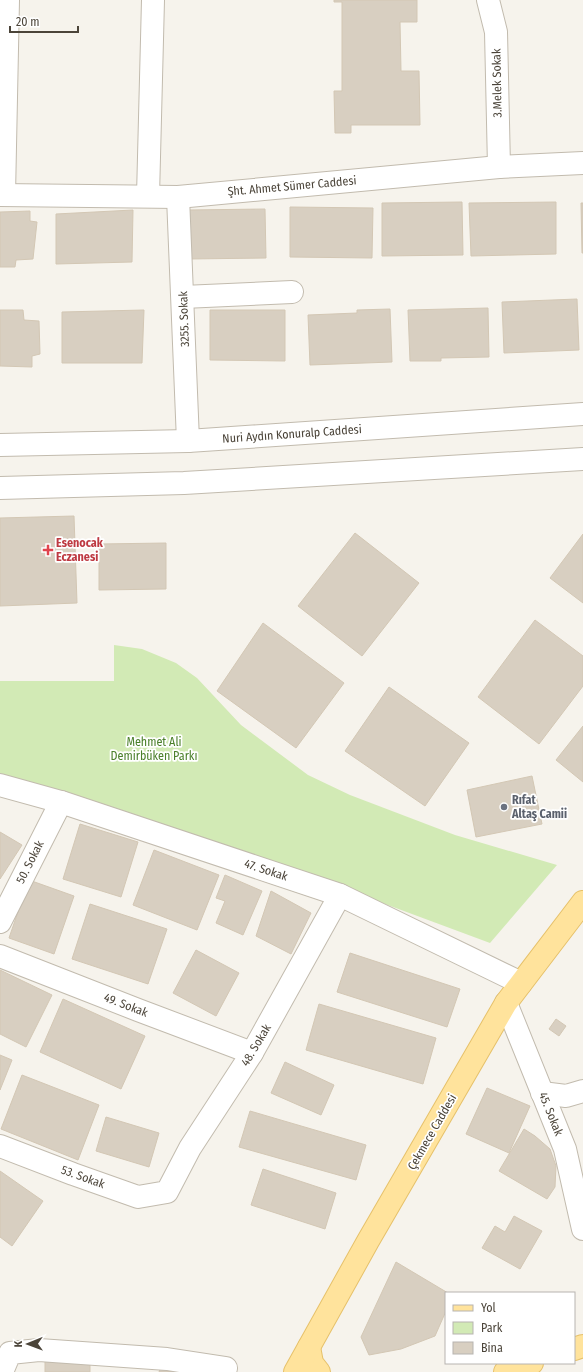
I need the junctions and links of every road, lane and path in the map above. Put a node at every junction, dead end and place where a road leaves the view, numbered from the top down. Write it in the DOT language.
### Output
graph roads {
  1 [pos="8,0"];
  2 [pos="153,0"];
  3 [pos="488,0"];
  4 [pos="583,163"];
  5 [pos="499,167"];
  6 [pos="2,195"];
  7 [pos="148,196"];
  8 [pos="178,197"];
  9 [pos="292,292"];
  10 [pos="183,297"];
  11 [pos="583,414"];
  12 [pos="188,441"];
  13 [pos="0,445"];
  14 [pos="583,459"];
  15 [pos="0,488"];
  16 [pos="0,785"];
  17 [pos="61,802"];
  18 [pos="340,895"];
  19 [pos="583,902"];
  20 [pos="0,922"];
  21 [pos="0,956"];
  22 [pos="521,983"];
  23 [pos="506,1003"];
  24 [pos="252,1053"];
  25 [pos="583,1091"];
  26 [pos="542,1093"];
  27 [pos="0,1146"];
  28 [pos="167,1192"];
  29 [pos="583,1229"];
  30 [pos="309,1347"];
  31 [pos="529,1364"];
  32 [pos="226,1368"];
  33 [pos="2,1372"];
  34 [pos="295,1372"];
  35 [pos="319,1372"];
  36 [pos="505,1372"];
  1 -- 6 [label="street"];
  2 -- 7 [label="street"];
  3 -- 5 [label="street, 3.Melek Sokak"];
  4 -- 5 [label="street, Şht. Ahmet Sümer Caddesi"];
  5 -- 8 [label="street, Şht. Ahmet Sümer Caddesi"];
  6 -- 7 [label="street, Şht. Ahmet Sümer Caddesi"];
  7 -- 8 [label="street, Şht. Ahmet Sümer Caddesi"];
  8 -- 10 [label="street, 3255. Sokak"];
  9 -- 10 [label="street"];
  10 -- 12 [label="street, 3255. Sokak"];
  11 -- 12 [label="street, Nuri Aydın Konuralp Caddesi"];
  12 -- 13 [label="street, Nuri Aydın Konuralp Caddesi"];
  14 -- 15 [label="street"];
  16 -- 17 [label="street, 47. Sokak"];
  17 -- 18 [label="street, 47. Sokak"];
  17 -- 20 [label="street, 50. Sokak"];
  18 -- 22 [label="street, 47. Sokak"];
  18 -- 24 [label="street, 48. Sokak"];
  19 -- 22 [label="main road, Çekmece Caddesi"];
  21 -- 24 [label="street, 49. Sokak"];
  22 -- 23 [label="main road, Çekmece Caddesi"];
  23 -- 26 [label="street, 45. Sokak"];
  23 -- 30 [label="main road, Çekmece Caddesi"];
  24 -- 28 [label="street, 48. Sokak"];
  25 -- 26 [label="street"];
  26 -- 29 [label="street, 45. Sokak"];
  27 -- 28 [label="street, 53. Sokak"];
  30 -- 34 [label="main road, Çekmece Caddesi"];
  30 -- 35 [label="main road"];
  31 -- 36 [label="main road"];
  32 -- 33 [label="street"];
}
